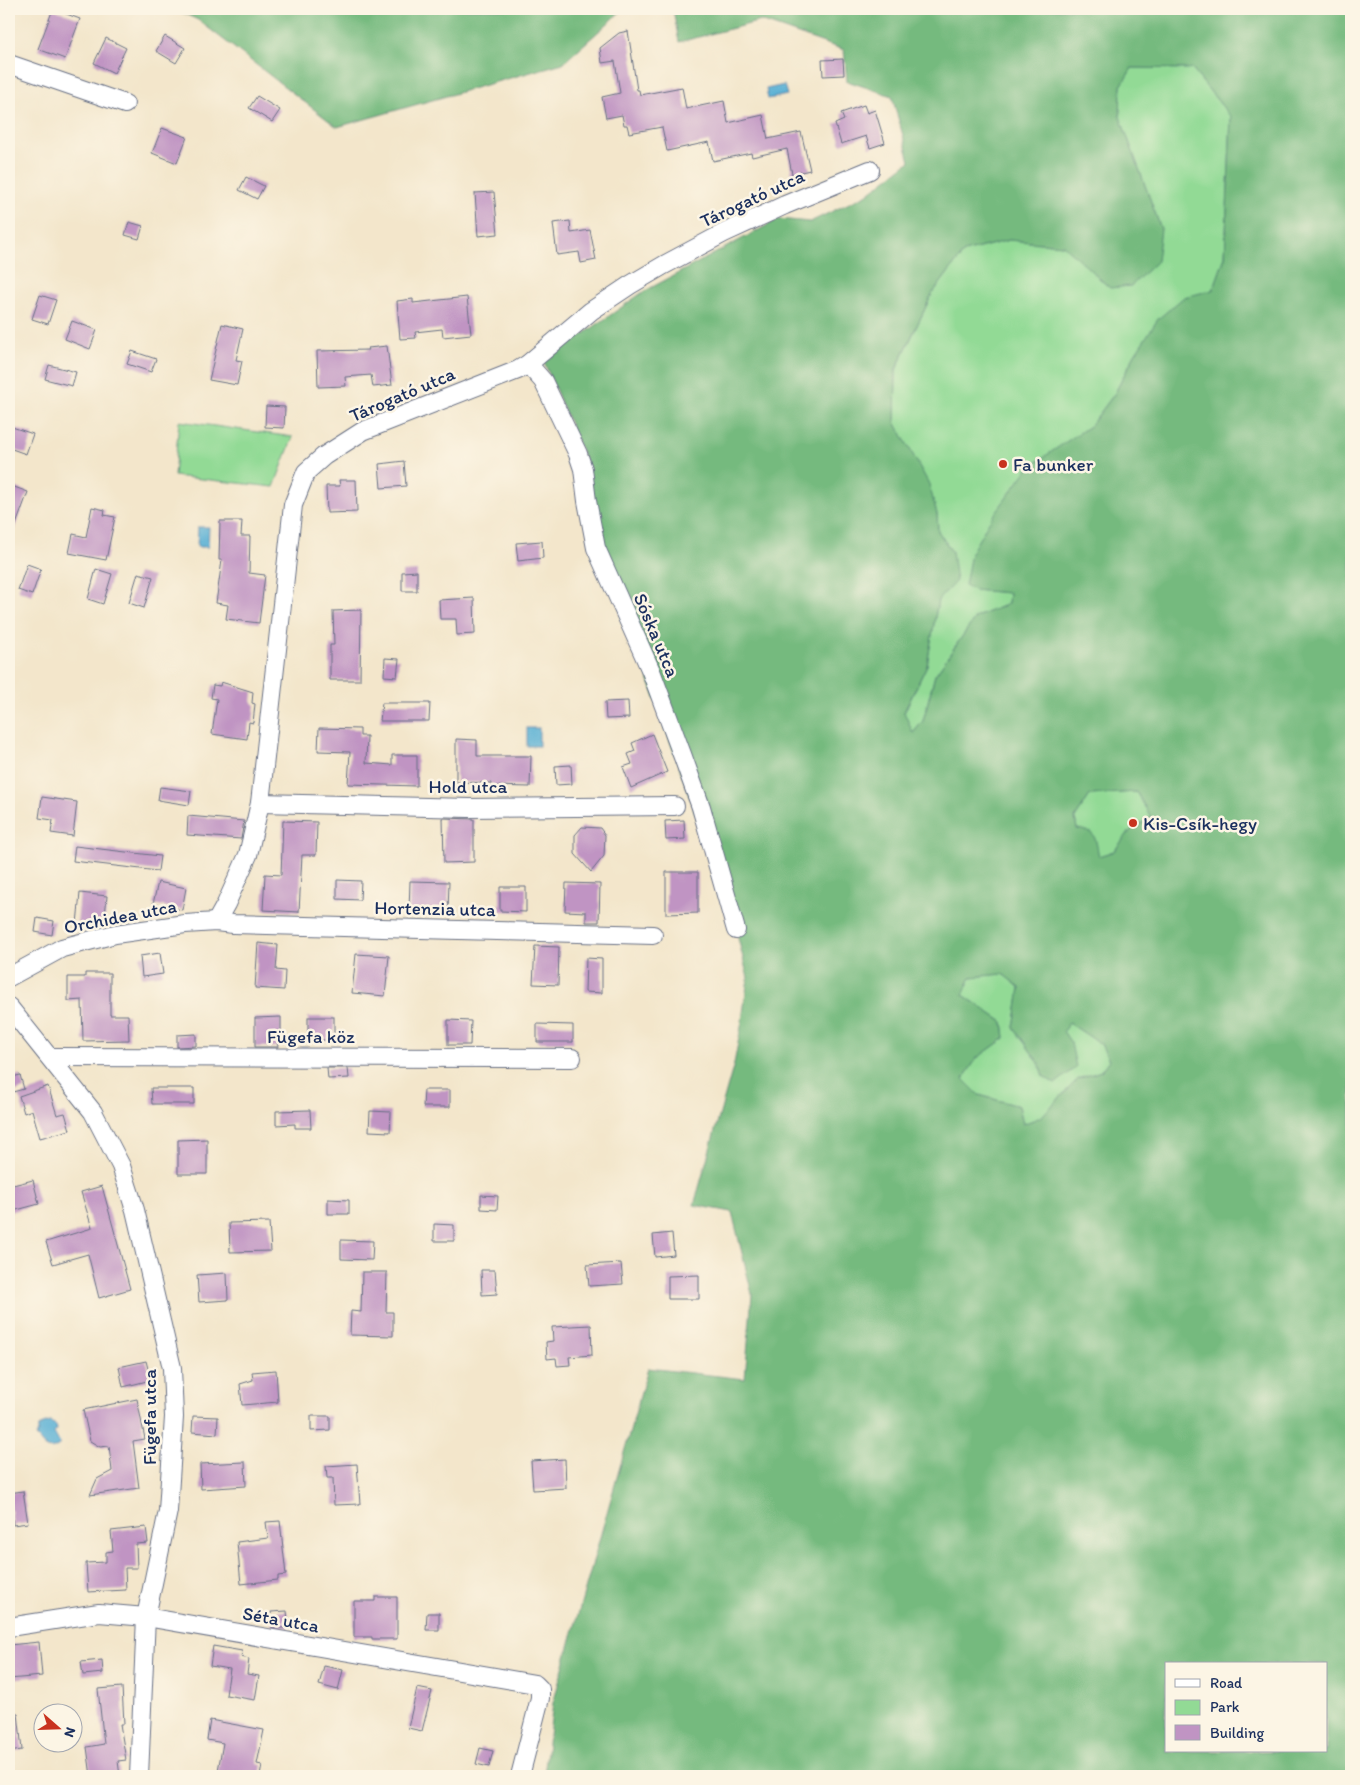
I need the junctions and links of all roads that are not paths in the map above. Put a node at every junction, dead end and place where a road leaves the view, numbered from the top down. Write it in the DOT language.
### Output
graph roads {
  1 [pos="9,64"];
  2 [pos="125,104"];
  3 [pos="870,170"];
  4 [pos="528,364"];
  5 [pos="260,803"];
  6 [pos="675,806"];
  7 [pos="216,922"];
  8 [pos="736,930"];
  9 [pos="653,935"];
  10 [pos="9,977"];
  11 [pos="9,1007"];
  12 [pos="50,1057"];
  13 [pos="572,1058"];
  14 [pos="146,1617"];
  15 [pos="9,1627"];
  16 [pos="139,1776"];
  17 [pos="520,1776"];
  1 -- 2 [label="street"];
  3 -- 4 [label="street, Tárogató utca"];
  4 -- 5 [label="street, Tárogató utca"];
  4 -- 8 [label="street, Sóska utca"];
  5 -- 6 [label="street, Hold utca"];
  5 -- 7 [label="street, Tárogató utca"];
  7 -- 9 [label="street, Hortenzia utca"];
  7 -- 10 [label="street, Orchidea utca"];
  11 -- 12 [label="street, Fügefa utca"];
  12 -- 13 [label="street, Fügefa köz"];
  12 -- 14 [label="street, Fügefa utca"];
  14 -- 15 [label="street, Séta utca"];
  14 -- 16 [label="street, Fügefa utca"];
  14 -- 17 [label="street, Séta utca"];
}
